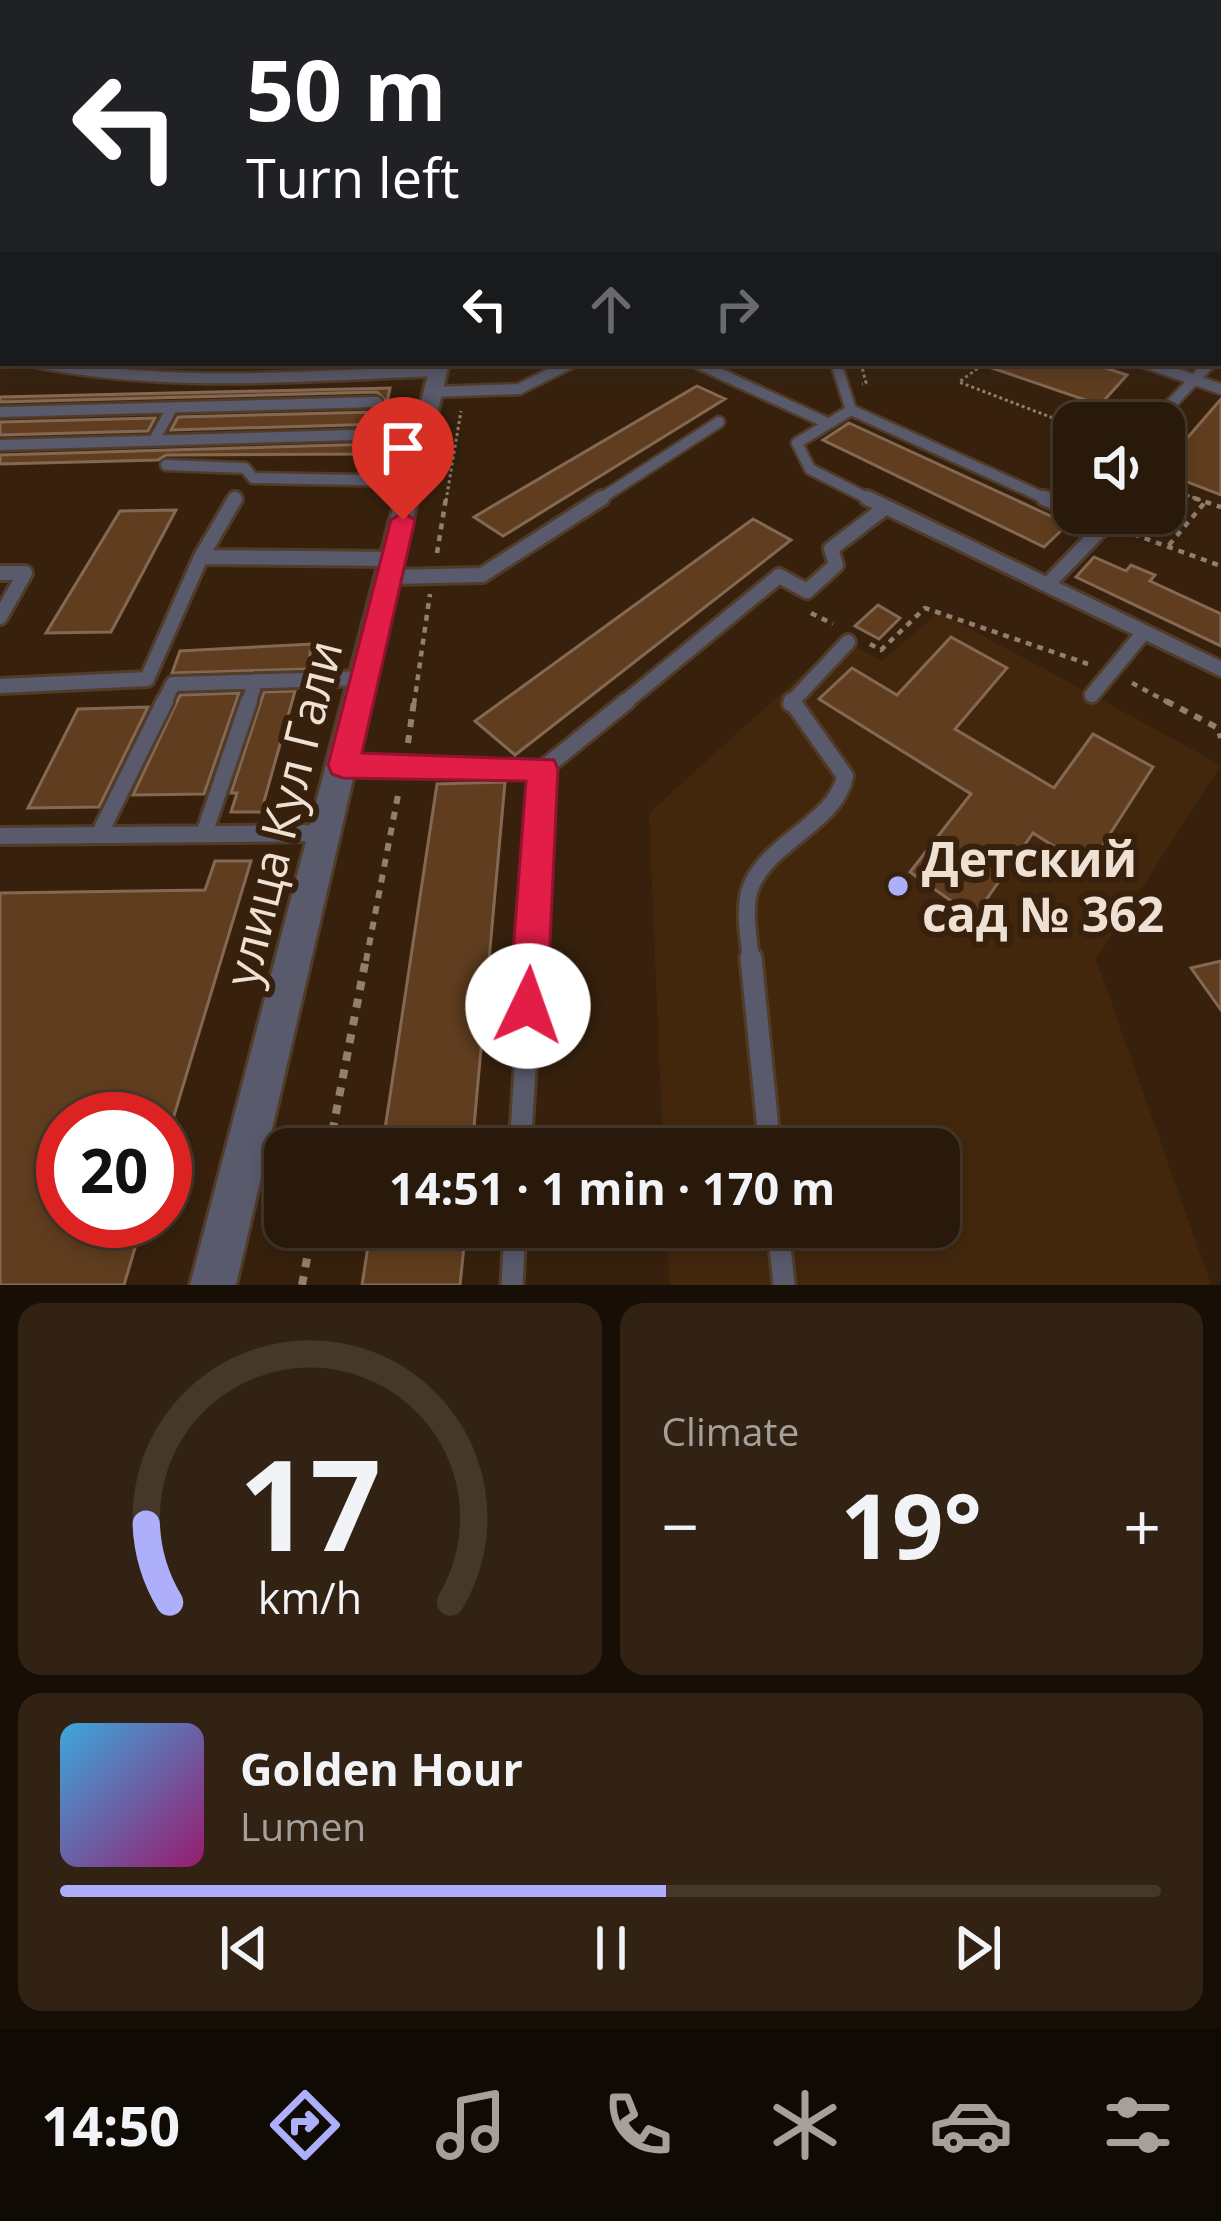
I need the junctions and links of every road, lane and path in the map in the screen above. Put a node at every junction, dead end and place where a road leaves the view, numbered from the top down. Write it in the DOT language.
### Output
graph roads {
  1 [pos="52,366"];
  2 [pos="565,366"];
  3 [pos="704,366"];
  4 [pos="837,366"];
  5 [pos="981,366"];
  6 [pos="1154,366"];
  7 [pos="1208,366"];
  8 [pos="437,375"];
  9 [pos="1196,380"];
  10 [pos="1221,389"];
  11 [pos="377,402"];
  12 [pos="1175,402"];
  13 [pos="172,407"];
  14 [pos="851,410"];
  15 [pos="0,412"];
  16 [pos="1053,418"];
  17 [pos="719,422"];
  18 [pos="825,422"];
  19 [pos="424,433"];
  20 [pos="154,440"];
  21 [pos="0,445"];
  22 [pos="166,465"];
  23 [pos="412,481"];
  24 [pos="1185,494"];
  25 [pos="235,499"];
  26 [pos="1053,501"];
  27 [pos="1206,501"];
  28 [pos="886,507"];
  29 [pos="1221,507"];
  30 [pos="1095,534"];
  31 [pos="1135,534"];
  32 [pos="1169,545"];
  33 [pos="202,557"];
  34 [pos="1221,566"];
  35 [pos="392,568"];
  36 [pos="0,573"];
  37 [pos="769,585"];
  38 [pos="1047,585"];
  39 [pos="0,617"];
  40 [pos="1144,632"];
  41 [pos="850,636"];
  42 [pos="1221,669"];
  43 [pos="1110,672"];
  44 [pos="365,678"];
  45 [pos="256,681"];
  46 [pos="0,686"];
  47 [pos="1092,694"];
  48 [pos="1221,736"];
  49 [pos="343,765"];
  50 [pos="543,769"];
  51 [pos="326,832"];
  52 [pos="204,834"];
  53 [pos="99,835"];
  54 [pos="0,836"];
  55 [pos="521,1128"];
  56 [pos="768,1128"];
  57 [pos="309,1248"];
  58 [pos="514,1248"];
  59 [pos="780,1248"];
  60 [pos="213,1285"];
  61 [pos="302,1285"];
  62 [pos="512,1285"];
  63 [pos="784,1285"];
  1 -- 8 [label="lane"];
  2 -- 8 [label="lane"];
  3 -- 18 [label="lane"];
  4 -- 14 [label="lane"];
  5 -- 16 [label="path"];
  6 -- 9 [label="lane"];
  7 -- 9 [label="lane"];
  8 -- 19 [label="street, улица Кул Гали"];
  9 -- 10 [label="lane"];
  9 -- 12 [label="lane"];
  11 -- 13 [label="lane"];
  13 -- 15 [label="lane"];
  13 -- 20 [label="lane"];
  14 -- 18 [label="lane"];
  14 -- 26 [label="lane"];
  17 -- 35 [label="lane"];
  18 -- 28 [label="lane"];
  19 -- 20 [label="lane"];
  19 -- 23 [label="street, улица Кул Гали"];
  20 -- 21 [label="lane"];
  22 -- 23 [label="lane"];
  23 -- 35 [label="street, улица Кул Гали"];
  24 -- 27 [label="path"];
  25 -- 33 [label="lane"];
  27 -- 29 [label="path"];
  27 -- 32 [label="path"];
  28 -- 37 [label="lane"];
  28 -- 38 [label="lane"];
  30 -- 38 [label="lane"];
  31 -- 32 [label="path"];
  32 -- 34 [label="path"];
  33 -- 35 [label="lane"];
  33 -- 46 [label="lane"];
  35 -- 44 [label="street, улица Кул Гали"];
  36 -- 39 [label="lane"];
  37 -- 41 [label="path"];
  37 -- 50 [label="lane"];
  38 -- 40 [label="lane"];
  40 -- 42 [label="lane"];
  40 -- 43 [label="lane"];
  41 -- 43 [label="path"];
  41 -- 56 [label="lane"];
  43 -- 47 [label="lane"];
  43 -- 48 [label="path"];
  44 -- 45 [label="lane"];
  44 -- 49 [label="street, улица Кул Гали"];
  45 -- 52 [label="lane"];
  45 -- 53 [label="lane"];
  49 -- 50 [label="lane"];
  49 -- 51 [label="street, улица Кул Гали"];
  50 -- 55 [label="lane"];
  51 -- 52 [label="lane"];
  51 -- 60 [label="street, улица Кул Гали"];
  52 -- 53 [label="lane"];
  53 -- 54 [label="lane"];
  57 -- 61 [label="path"];
  58 -- 62 [label="lane"];
  59 -- 63 [label="lane"];
}
